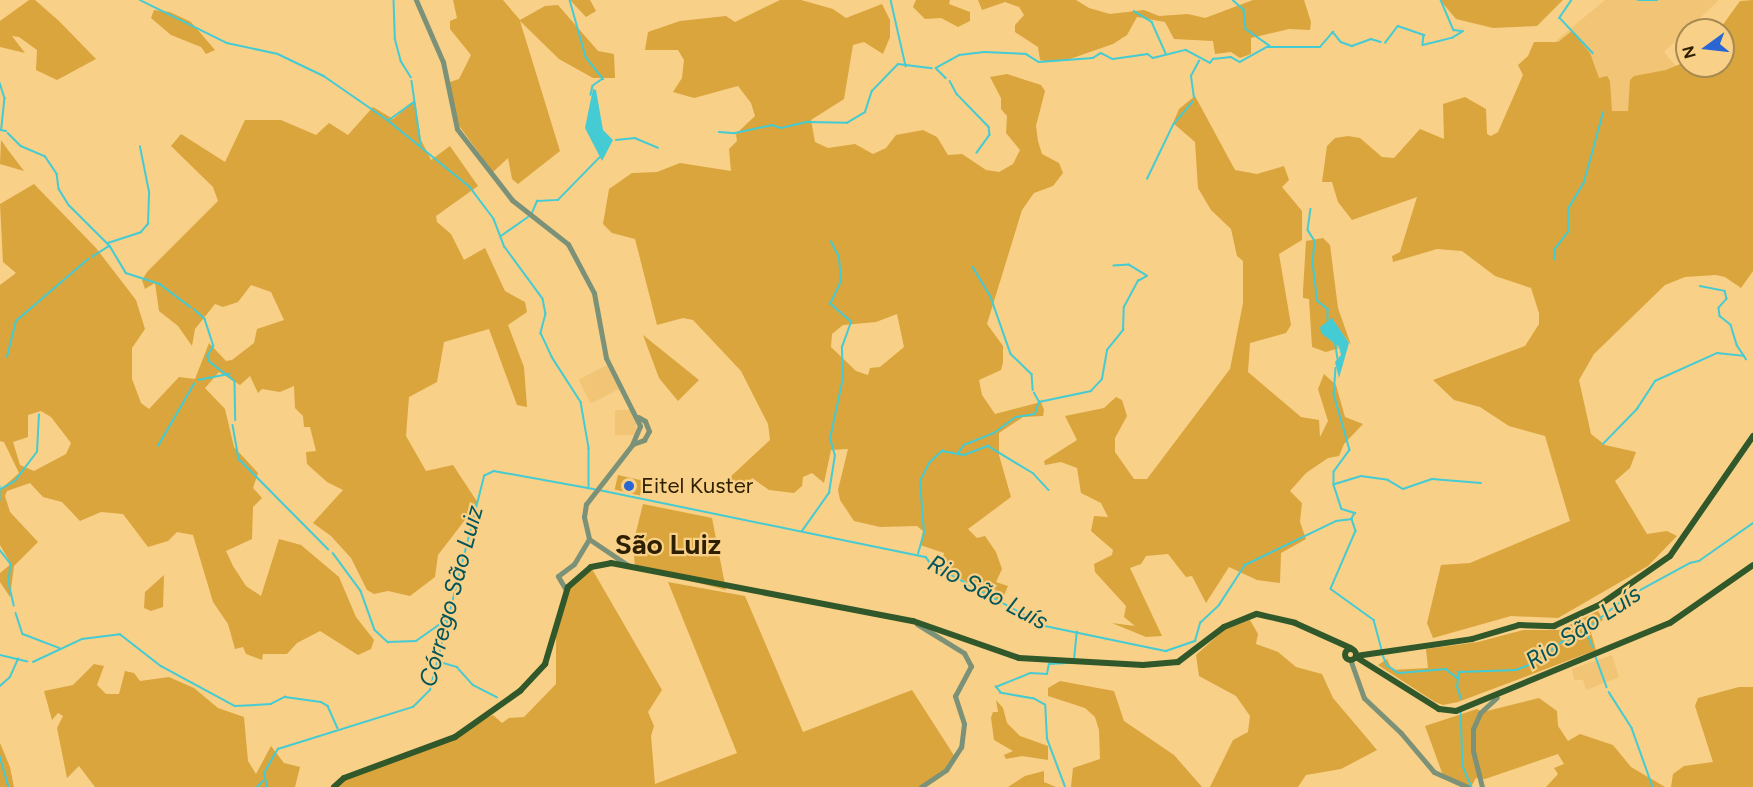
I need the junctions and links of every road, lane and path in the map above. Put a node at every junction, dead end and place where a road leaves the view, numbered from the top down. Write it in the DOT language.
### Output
graph roads {
  1 [pos="416,0"];
  2 [pos="637,416"];
  3 [pos="649,431"];
  4 [pos="639,432"];
  5 [pos="1753,436"];
  6 [pos="645,439"];
  7 [pos="632,445"];
  8 [pos="589,539"];
  9 [pos="1753,566"];
  10 [pos="631,568"];
  11 [pos="566,590"];
  12 [pos="913,621"];
  13 [pos="1337,645"];
  14 [pos="1352,649"];
  15 [pos="1345,653"];
  16 [pos="1364,654"];
  17 [pos="1354,657"];
  18 [pos="1497,697"];
  19 [pos="334,787"];
  20 [pos="921,787"];
  21 [pos="1468,787"];
  22 [pos="1482,787"];
  1 -- 2 [label="street"];
  2 -- 3 [label="street"];
  2 -- 4 [label="street"];
  3 -- 4 [label="street"];
  3 -- 6 [label="street"];
  4 -- 6 [label="street"];
  4 -- 7 [label="street"];
  5 -- 16 [label="main road"];
  6 -- 7 [label="street"];
  7 -- 8 [label="street"];
  8 -- 10 [label="street"];
  8 -- 11 [label="street"];
  9 -- 18 [label="main road"];
  10 -- 11 [label="main road"];
  10 -- 12 [label="main road"];
  11 -- 19 [label="main road"];
  12 -- 13 [label="main road"];
  12 -- 20 [label="street"];
  13 -- 14 [label="main road"];
  13 -- 15 [label="main road"];
  14 -- 15 [label="main road"];
  14 -- 16 [label="main road"];
  14 -- 17 [label="main road"];
  15 -- 17 [label="main road"];
  16 -- 17 [label="main road"];
  17 -- 18 [label="main road"];
  17 -- 21 [label="street"];
  18 -- 22 [label="street"];
}
